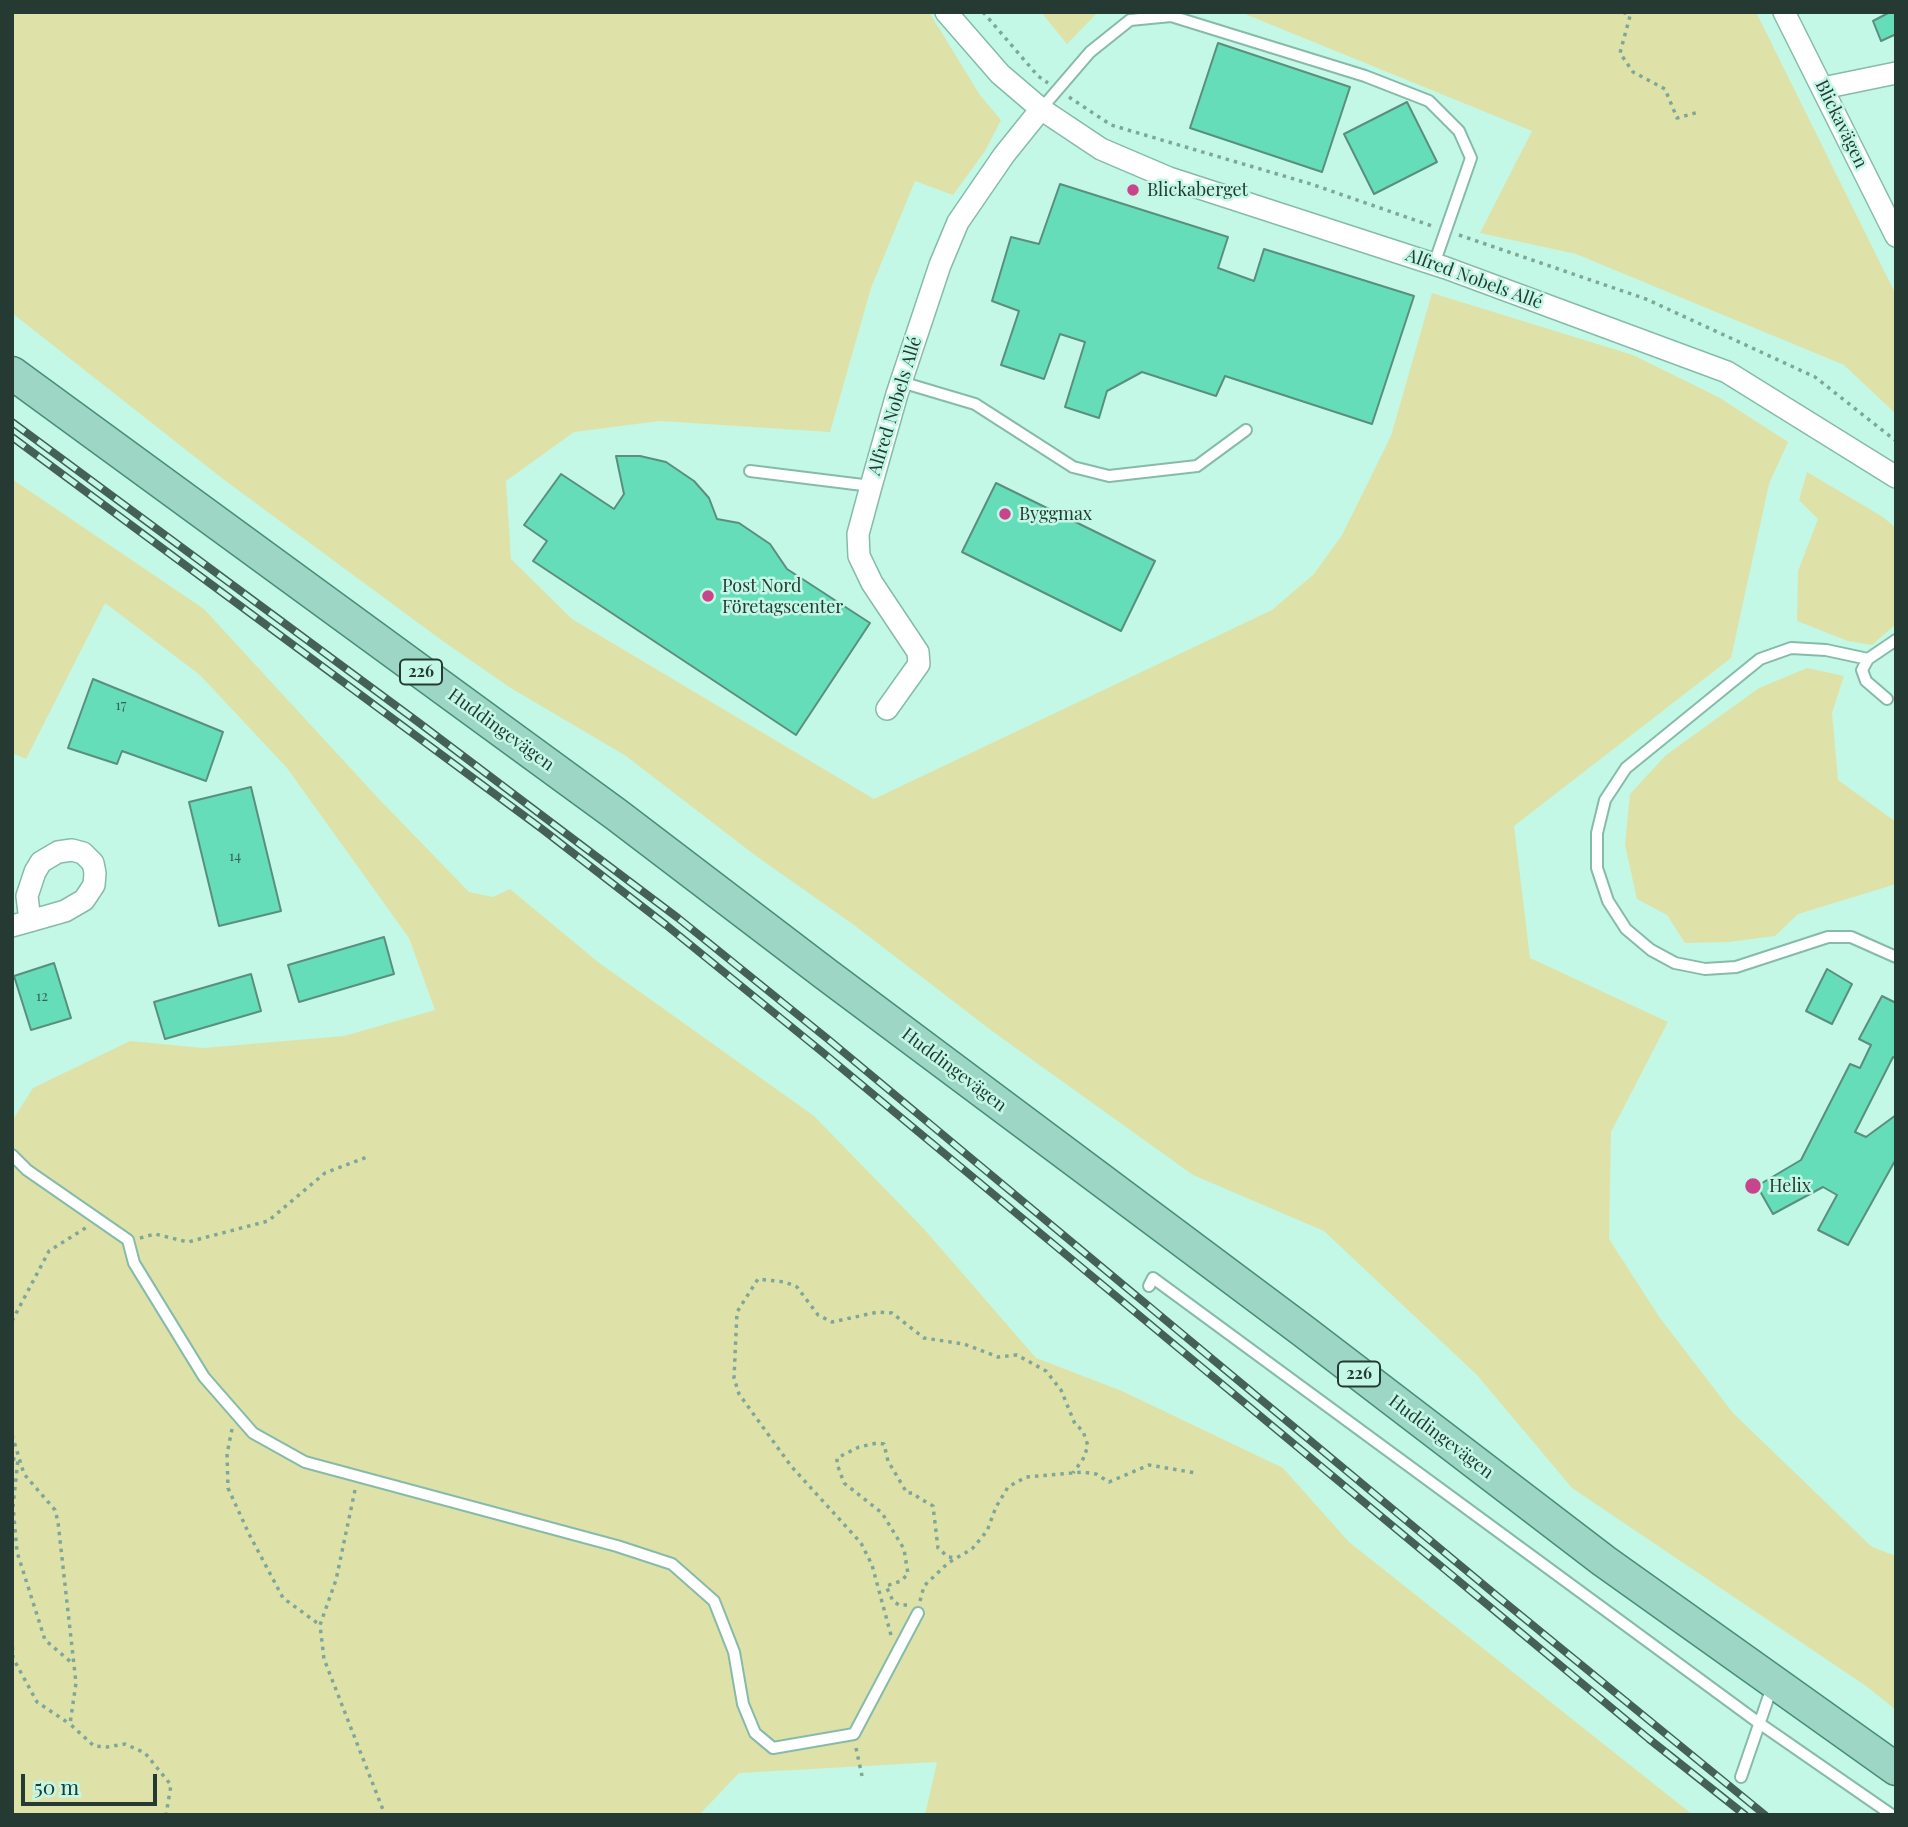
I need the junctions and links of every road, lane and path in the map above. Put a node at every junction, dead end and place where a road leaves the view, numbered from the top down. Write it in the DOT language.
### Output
graph roads {
  1 [pos="946,12"];
  2 [pos="1623,12"];
  3 [pos="1784,12"];
  4 [pos="1896,73"];
  5 [pos="1823,88"];
  6 [pos="1041,109"];
  7 [pos="1699,112"];
  8 [pos="1896,236"];
  9 [pos="1434,264"];
  10 [pos="12,373"];
  11 [pos="901,382"];
  12 [pos="1246,430"];
  13 [pos="751,471"];
  14 [pos="1896,477"];
  15 [pos="871,486"];
  16 [pos="1896,640"];
  17 [pos="1868,659"];
  18 [pos="1887,699"];
  19 [pos="887,709"];
  20 [pos="1896,957"];
  21 [pos="12,1155"];
  22 [pos="367,1157"];
  23 [pos="98,1220"];
  24 [pos="128,1240"];
  25 [pos="1149,1286"];
  26 [pos="12,1321"];
  27 [pos="12,1402"];
  28 [pos="236,1414"];
  29 [pos="12,1417"];
  30 [pos="12,1435"];
  31 [pos="12,1459"];
  32 [pos="18,1459"];
  33 [pos="1073,1473"];
  34 [pos="1196,1473"];
  35 [pos="357,1478"];
  36 [pos="956,1559"];
  37 [pos="918,1609"];
  38 [pos="320,1625"];
  39 [pos="12,1638"];
  40 [pos="896,1654"];
  41 [pos="74,1665"];
  42 [pos="1774,1681"];
  43 [pos="1759,1723"];
  44 [pos="70,1724"];
  45 [pos="854,1734"];
  46 [pos="856,1746"];
  47 [pos="1896,1769"];
  48 [pos="862,1776"];
  49 [pos="1741,1777"];
  50 [pos="166,1815"];
  51 [pos="385,1815"];
  52 [pos="1892,1815"];
  1 -- 6 [label="street, Alfred Nobels Allé"];
  2 -- 7 [label="path"];
  3 -- 5 [label="street, Blickavägen"];
  4 -- 5 [label="street"];
  5 -- 8 [label="street, Blickavägen"];
  6 -- 9 [label="street, Alfred Nobels Allé"];
  6 -- 9 [label="lane"];
  6 -- 11 [label="street, Alfred Nobels Allé"];
  9 -- 14 [label="street, Alfred Nobels Allé"];
  10 -- 42 [label="main road, Huddingevägen / 226"];
  11 -- 12 [label="lane"];
  11 -- 15 [label="street, Alfred Nobels Allé"];
  13 -- 15 [label="lane"];
  15 -- 19 [label="street, Alfred Nobels Allé"];
  16 -- 17 [label="lane"];
  17 -- 18 [label="lane"];
  17 -- 20 [label="lane"];
  21 -- 23 [label="lane"];
  22 -- 24 [label="path"];
  23 -- 24 [label="lane"];
  23 -- 26 [label="path"];
  24 -- 28 [label="lane"];
  25 -- 43 [label="lane"];
  27 -- 29 [label="path"];
  28 -- 35 [label="lane"];
  28 -- 38 [label="path"];
  30 -- 32 [label="path"];
  31 -- 32 [label="path"];
  32 -- 41 [label="path"];
  32 -- 41 [label="path"];
  33 -- 34 [label="path"];
  33 -- 36 [label="path"];
  33 -- 40 [label="path"];
  35 -- 38 [label="path"];
  35 -- 45 [label="lane"];
  36 -- 37 [label="path"];
  36 -- 37 [label="path"];
  37 -- 40 [label="lane"];
  38 -- 51 [label="path"];
  39 -- 44 [label="path"];
  40 -- 45 [label="lane"];
  41 -- 44 [label="path"];
  42 -- 43 [label="lane"];
  42 -- 47 [label="main road, Huddingevägen / 226"];
  43 -- 49 [label="lane"];
  43 -- 52 [label="lane"];
  44 -- 50 [label="path"];
  45 -- 46 [label="lane"];
  46 -- 48 [label="path"];
}
